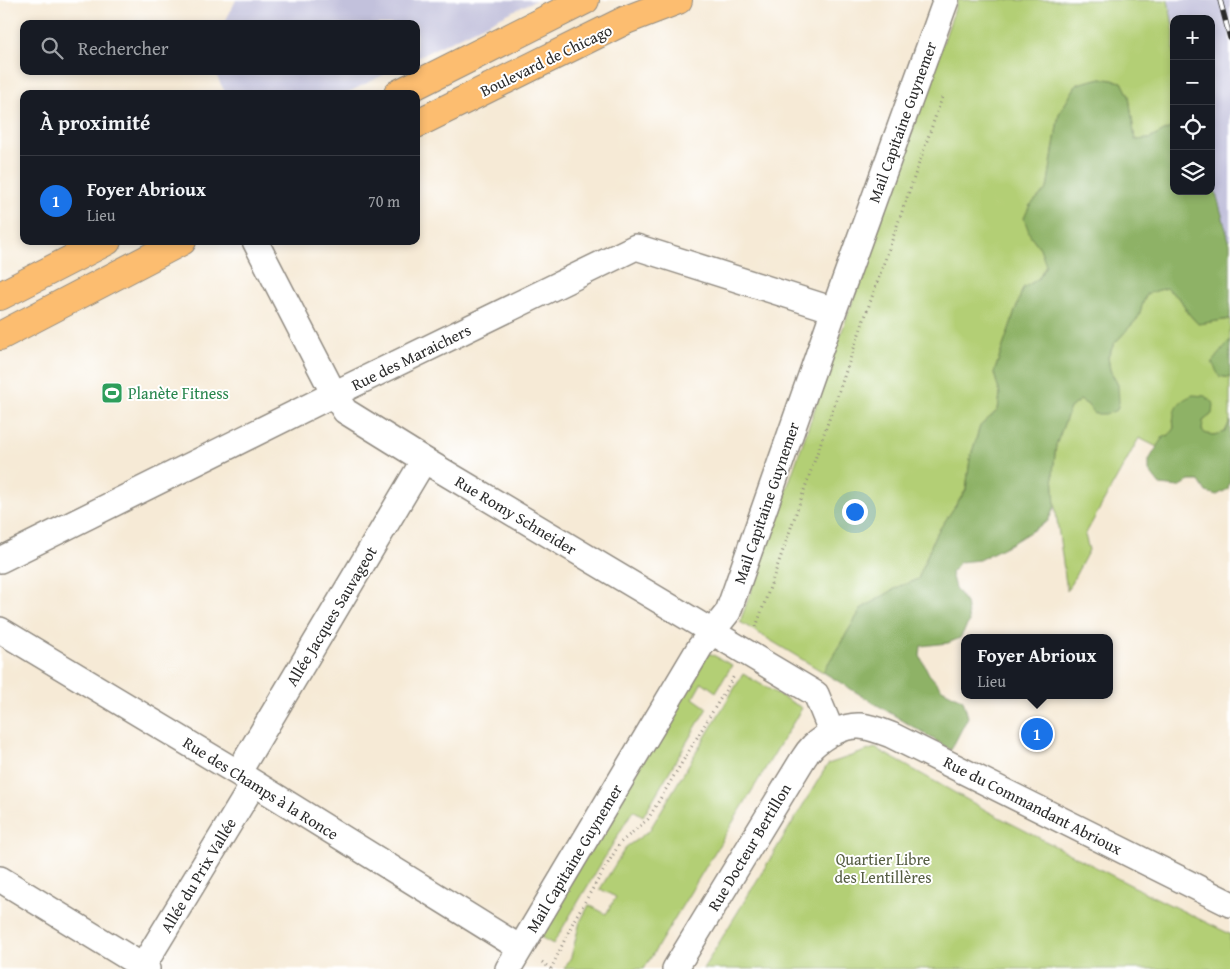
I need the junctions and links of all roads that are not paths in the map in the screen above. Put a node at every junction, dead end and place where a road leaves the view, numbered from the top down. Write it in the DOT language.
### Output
graph roads {
  1 [pos="585,0"];
  2 [pos="678,0"];
  3 [pos="946,0"];
  4 [pos="406,90"];
  5 [pos="420,122"];
  6 [pos="99,245"];
  7 [pos="174,245"];
  8 [pos="257,245"];
  9 [pos="0,296"];
  10 [pos="834,310"];
  11 [pos="0,336"];
  12 [pos="334,394"];
  13 [pos="424,460"];
  14 [pos="0,560"];
  15 [pos="0,630"];
  16 [pos="712,632"];
  17 [pos="832,733"];
  18 [pos="246,778"];
  19 [pos="0,879"];
  20 [pos="1230,904"];
  21 [pos="514,959"];
  22 [pos="145,968"];
  23 [pos="675,969"];
  1 -- 4 [label="main road"];
  2 -- 5 [label="main road, Boulevard de Chicago"];
  3 -- 10 [label="street, Mail Capitaine Guynemer"];
  6 -- 9 [label="main road"];
  7 -- 11 [label="main road"];
  8 -- 12 [label="street, Rue Romy Schneider"];
  10 -- 12 [label="street, Rue des Maraichers"];
  10 -- 16 [label="street, Mail Capitaine Guynemer"];
  12 -- 13 [label="street, Rue Romy Schneider"];
  12 -- 14 [label="street, Rue des Maraichers"];
  13 -- 16 [label="street, Rue Romy Schneider"];
  13 -- 18 [label="street, Allée Jacques Sauvageot"];
  15 -- 18 [label="street, Rue des Champs à la Ronce"];
  16 -- 17 [label="street, Rue Romy Schneider"];
  16 -- 21 [label="street, Mail Capitaine Guynemer"];
  17 -- 20 [label="street, Rue du Commandant Abrioux"];
  17 -- 23 [label="street, Rue Docteur Bertillon"];
  18 -- 21 [label="street, Rue des Champs à la Ronce"];
  18 -- 22 [label="street, Allée du Prix Vallée"];
  19 -- 22 [label="street"];
}
